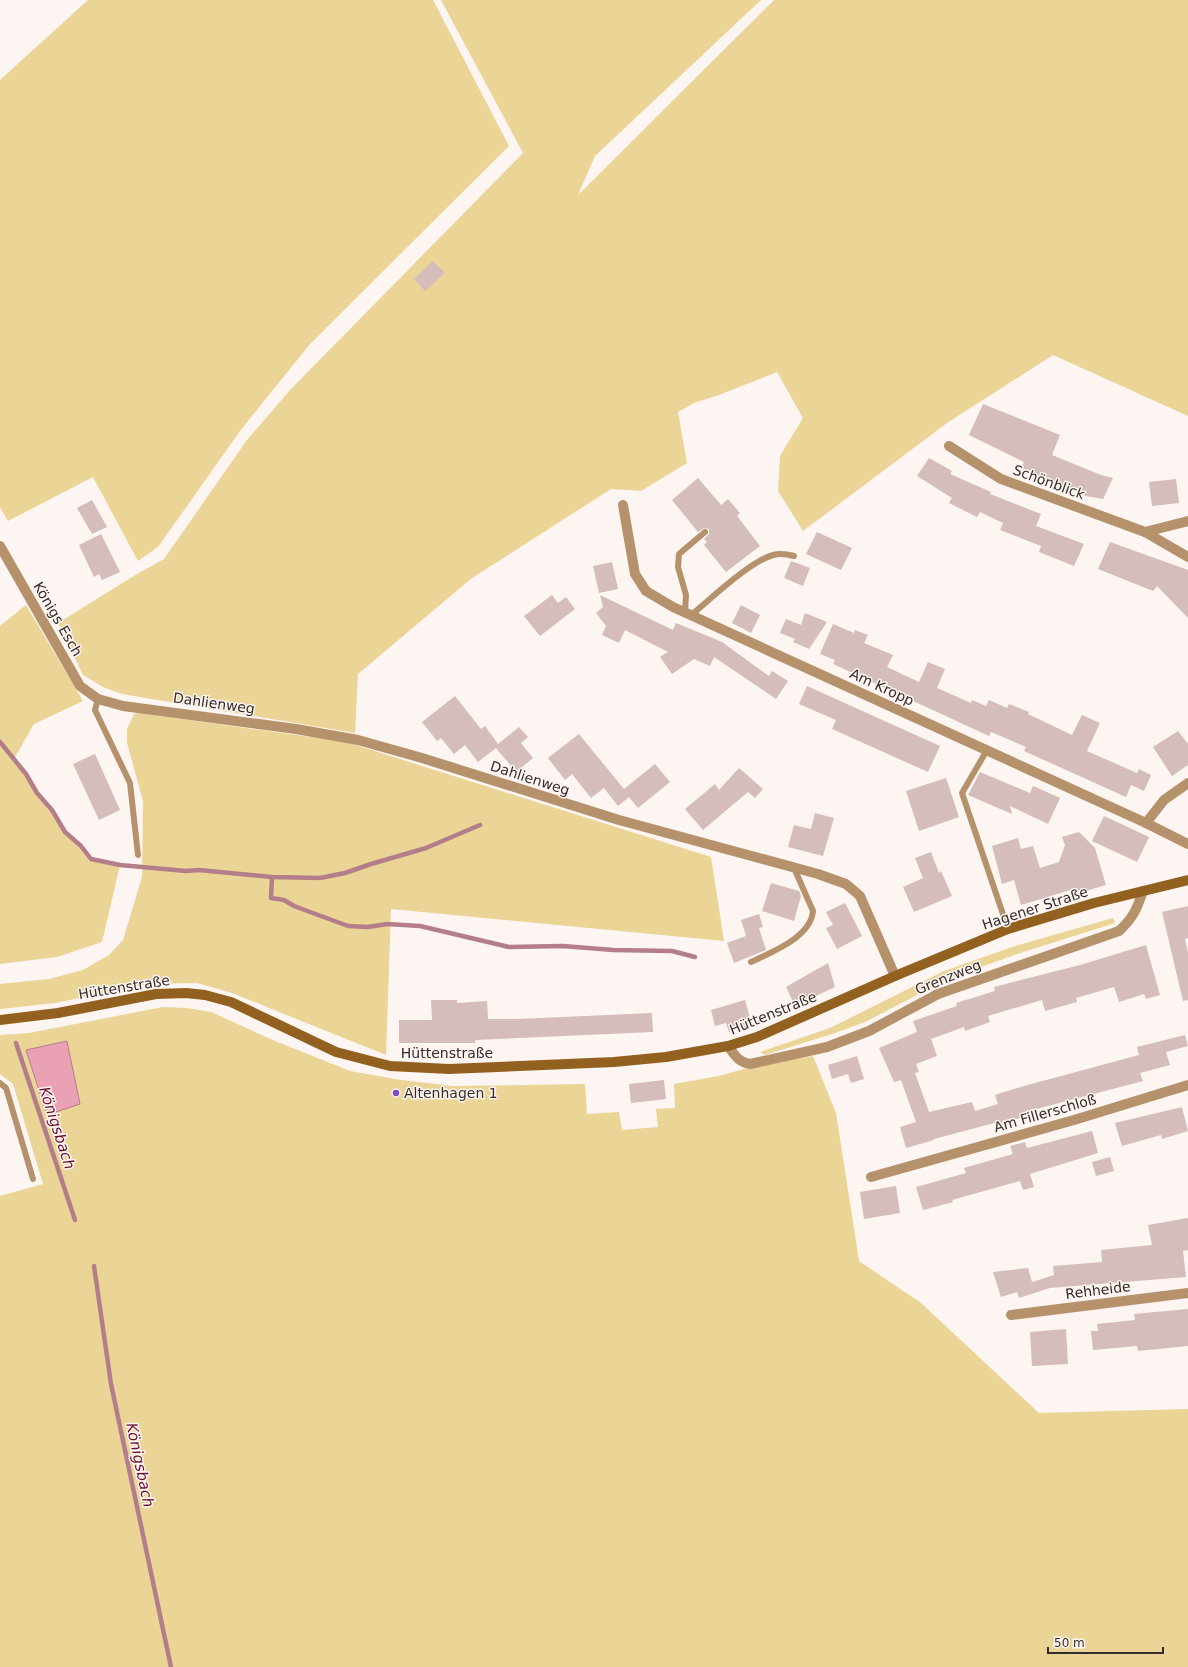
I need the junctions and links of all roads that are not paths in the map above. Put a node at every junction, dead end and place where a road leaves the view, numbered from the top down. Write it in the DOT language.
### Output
graph roads {
  1 [pos="949,446"];
  2 [pos="623,505"];
  3 [pos="1188,521"];
  4 [pos="705,532"];
  5 [pos="1145,532"];
  6 [pos="0,546"];
  7 [pos="794,556"];
  8 [pos="1188,557"];
  9 [pos="688,614"];
  10 [pos="98,699"];
  11 [pos="987,750"];
  12 [pos="1188,783"];
  13 [pos="1146,823"];
  14 [pos="1188,844"];
  15 [pos="138,855"];
  16 [pos="794,868"];
  17 [pos="1188,880"];
  18 [pos="1142,890"];
  19 [pos="1008,929"];
  20 [pos="751,962"];
  21 [pos="895,976"];
  22 [pos="0,1020"];
  23 [pos="728,1046"];
  24 [pos="0,1083"];
  25 [pos="1188,1085"];
  26 [pos="870,1177"];
  27 [pos="33,1179"];
  28 [pos="1188,1293"];
  29 [pos="1011,1315"];
  1 -- 5 [label="street, Schönblick"];
  2 -- 9 [label="street, Am Kropp"];
  3 -- 5 [label="street"];
  4 -- 9 [label="lane"];
  5 -- 8 [label="street, Schönblick"];
  6 -- 10 [label="street, Königs Esch"];
  7 -- 9 [label="lane"];
  9 -- 11 [label="street, Am Kropp"];
  10 -- 15 [label="lane"];
  10 -- 16 [label="street, Dahlienweg"];
  11 -- 13 [label="street, Am Kropp"];
  11 -- 19 [label="lane"];
  12 -- 13 [label="street"];
  13 -- 14 [label="street, Am Kropp"];
  16 -- 20 [label="lane"];
  16 -- 21 [label="street, Dahlienweg"];
  17 -- 18 [label="main road, Hagener Straße"];
  18 -- 19 [label="main road, Hagener Straße"];
  18 -- 23 [label="street, Grenzweg"];
  19 -- 21 [label="main road, Hagener Straße"];
  21 -- 23 [label="main road, Hüttenstraße"];
  22 -- 23 [label="main road, Hüttenstraße"];
  24 -- 27 [label="lane"];
  25 -- 26 [label="street, Am Fillerschloß"];
  28 -- 29 [label="street, Rehheide"];
}
